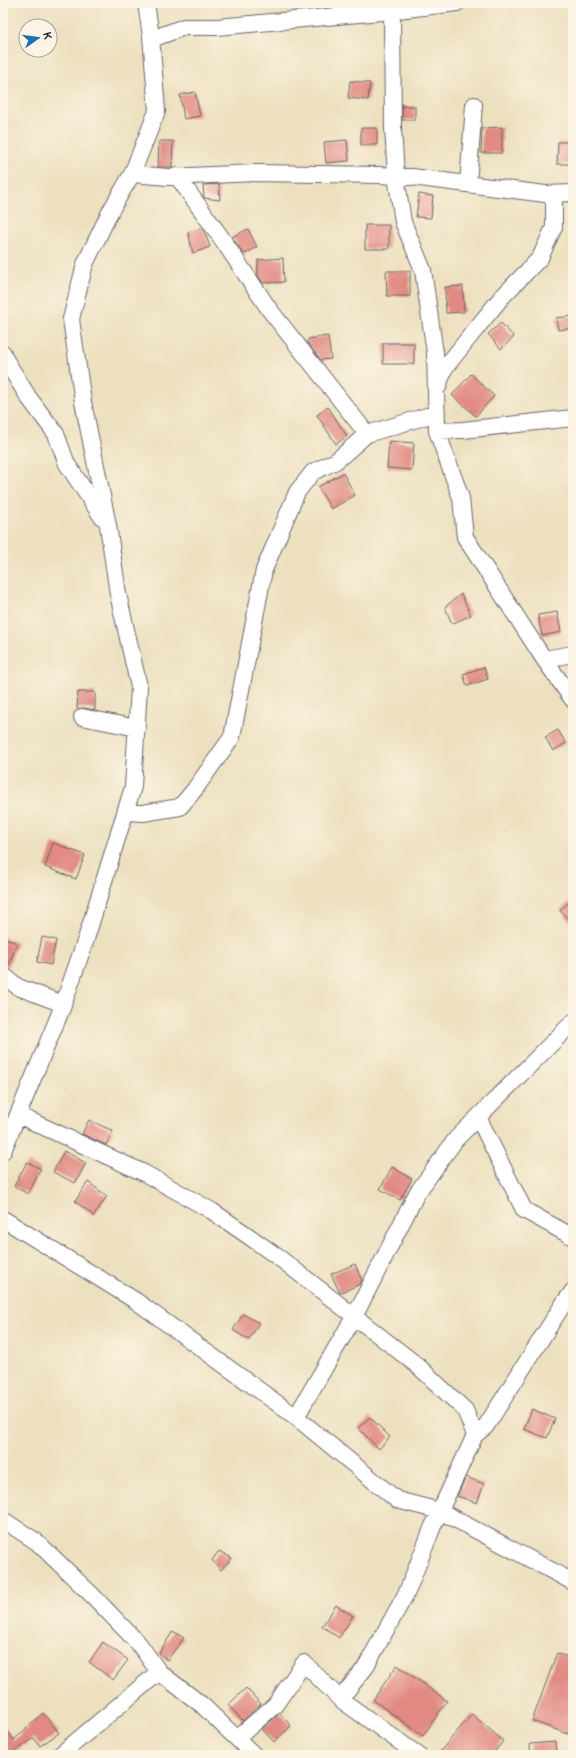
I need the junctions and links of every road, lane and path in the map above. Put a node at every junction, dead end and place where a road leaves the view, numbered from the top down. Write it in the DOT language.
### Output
graph roads {
  1 [pos="146,3"];
  2 [pos="457,3"];
  3 [pos="392,11"];
  4 [pos="152,39"];
  5 [pos="474,105"];
  6 [pos="132,174"];
  7 [pos="177,176"];
  8 [pos="396,176"];
  9 [pos="468,184"];
  10 [pos="573,193"];
  11 [pos="554,194"];
  12 [pos="3,353"];
  13 [pos="436,391"];
  14 [pos="437,413"];
  15 [pos="573,418"];
  16 [pos="437,431"];
  17 [pos="367,434"];
  18 [pos="108,525"];
  19 [pos="573,654"];
  20 [pos="544,659"];
  21 [pos="573,700"];
  22 [pos="82,716"];
  23 [pos="137,728"];
  24 [pos="126,812"];
  25 [pos="3,975"];
  26 [pos="63,1004"];
  27 [pos="573,1022"];
  28 [pos="18,1115"];
  29 [pos="478,1117"];
  30 [pos="3,1151"];
  31 [pos="3,1219"];
  32 [pos="573,1237"];
  33 [pos="573,1291"];
  34 [pos="354,1317"];
  35 [pos="296,1417"];
  36 [pos="475,1435"];
  37 [pos="440,1510"];
  38 [pos="3,1520"];
  39 [pos="573,1582"];
  40 [pos="159,1672"];
  41 [pos="340,1699"];
  42 [pos="236,1738"];
  43 [pos="60,1755"];
  44 [pos="254,1755"];
  45 [pos="418,1755"];
  1 -- 4 [label="street"];
  2 -- 3 [label="street"];
  3 -- 4 [label="street"];
  3 -- 8 [label="street"];
  4 -- 6 [label="street"];
  5 -- 9 [label="street"];
  6 -- 7 [label="street"];
  6 -- 18 [label="street"];
  7 -- 8 [label="street"];
  7 -- 17 [label="street"];
  8 -- 9 [label="street"];
  8 -- 13 [label="street"];
  9 -- 11 [label="street"];
  10 -- 11 [label="street"];
  11 -- 13 [label="street"];
  12 -- 18 [label="street"];
  13 -- 14 [label="street"];
  14 -- 16 [label="street"];
  14 -- 17 [label="street"];
  15 -- 16 [label="street"];
  16 -- 20 [label="street"];
  17 -- 24 [label="street"];
  18 -- 23 [label="street"];
  19 -- 20 [label="street"];
  20 -- 21 [label="street"];
  22 -- 23 [label="street"];
  23 -- 24 [label="street"];
  24 -- 26 [label="street"];
  25 -- 26 [label="street"];
  26 -- 28 [label="street"];
  27 -- 29 [label="street"];
  28 -- 30 [label="street"];
  28 -- 34 [label="street"];
  29 -- 32 [label="street"];
  29 -- 34 [label="street"];
  31 -- 35 [label="street"];
  33 -- 36 [label="street"];
  34 -- 35 [label="street"];
  34 -- 36 [label="street"];
  35 -- 37 [label="street"];
  36 -- 37 [label="street"];
  37 -- 39 [label="street"];
  37 -- 41 [label="street"];
  38 -- 40 [label="street"];
  40 -- 42 [label="street"];
  40 -- 43 [label="street"];
  41 -- 42 [label="street"];
  41 -- 45 [label="street"];
  42 -- 44 [label="street"];
}
